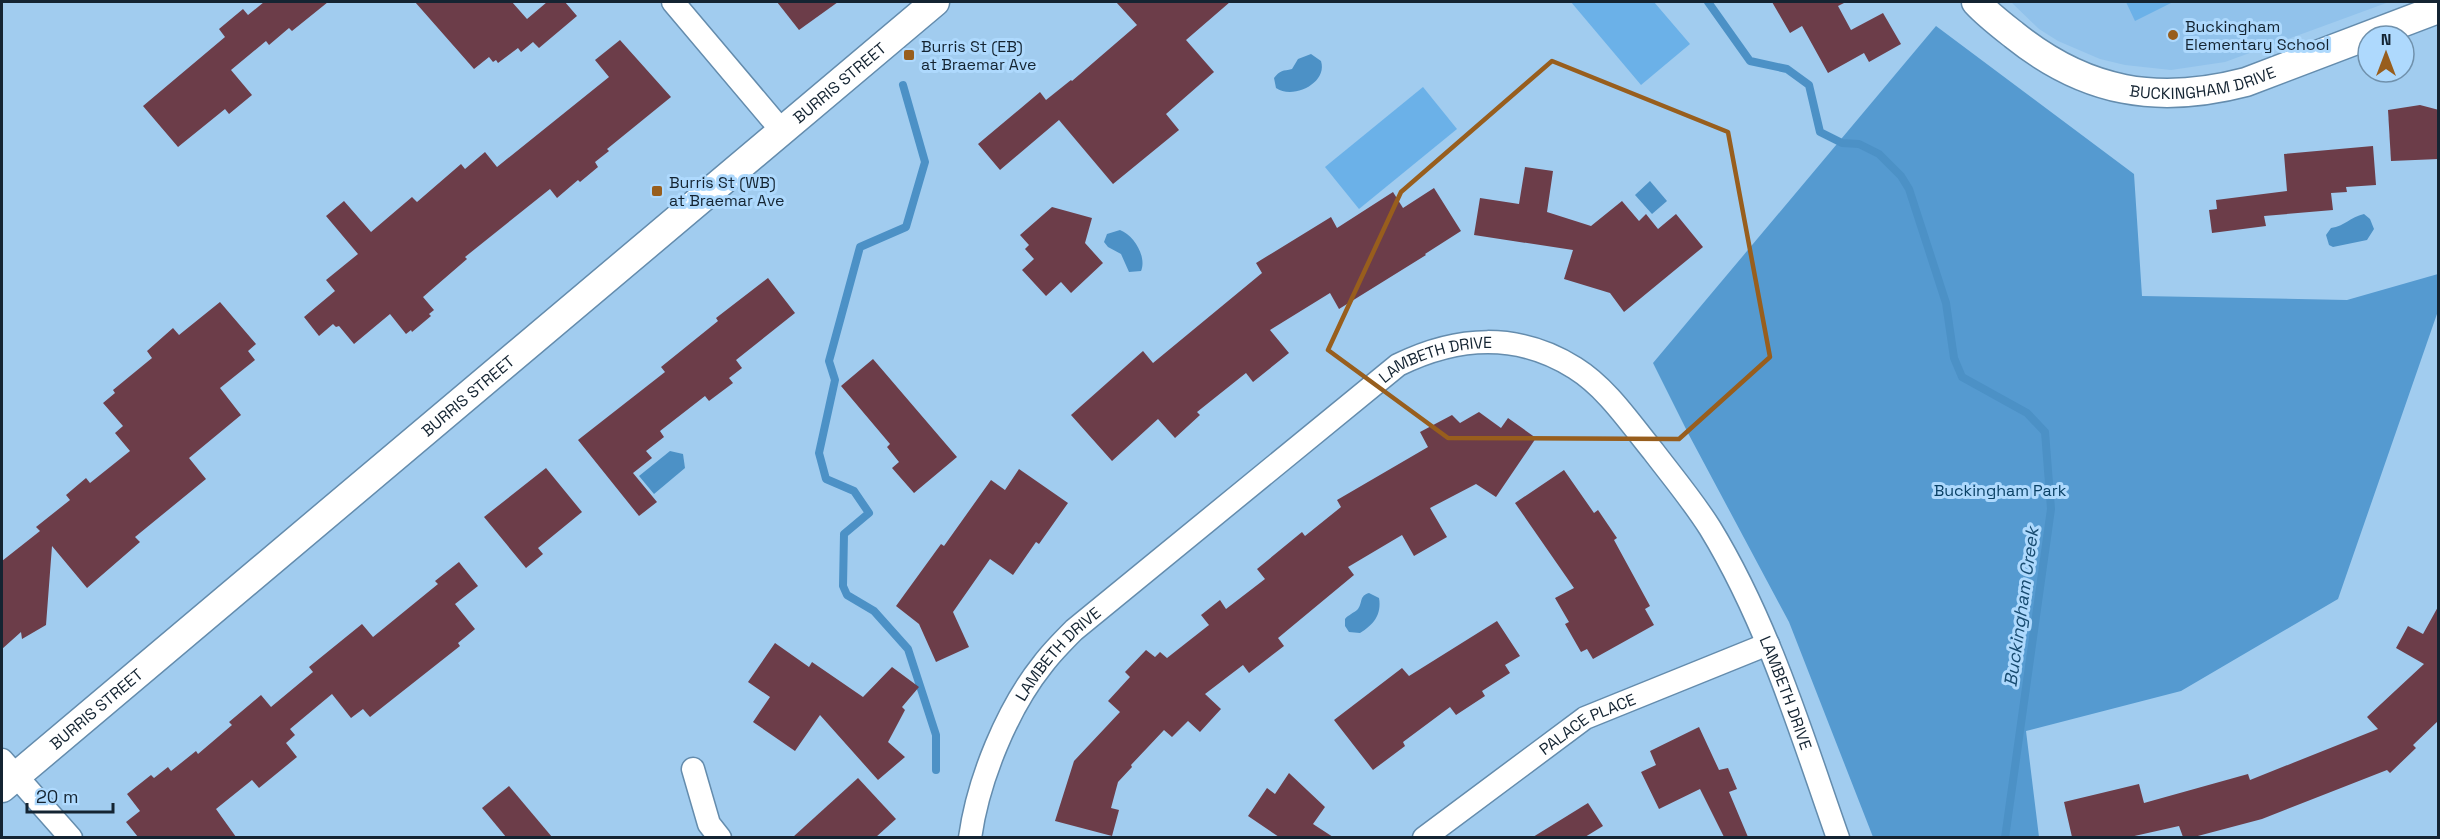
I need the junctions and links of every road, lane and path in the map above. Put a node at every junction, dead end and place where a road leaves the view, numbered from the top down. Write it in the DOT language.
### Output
graph roads {
  1 [pos="673,2"];
  2 [pos="935,2"];
  3 [pos="1976,2"];
  4 [pos="2439,9"];
  5 [pos="782,131"];
  6 [pos="1768,644"];
  7 [pos="693,769"];
  8 [pos="7,774"];
  9 [pos="70,837"];
  10 [pos="720,837"];
  11 [pos="970,837"];
  12 [pos="1424,837"];
  13 [pos="1838,837"];
  1 -- 5 [label="street"];
  2 -- 5 [label="street, BURRIS STREET"];
  3 -- 4 [label="street, BUCKINGHAM DRIVE"];
  5 -- 8 [label="street, BURRIS STREET"];
  6 -- 11 [label="street, LAMBETH DRIVE"];
  6 -- 12 [label="street, PALACE PLACE"];
  6 -- 13 [label="street, LAMBETH DRIVE"];
  7 -- 10 [label="street"];
  8 -- 9 [label="street"];
}
